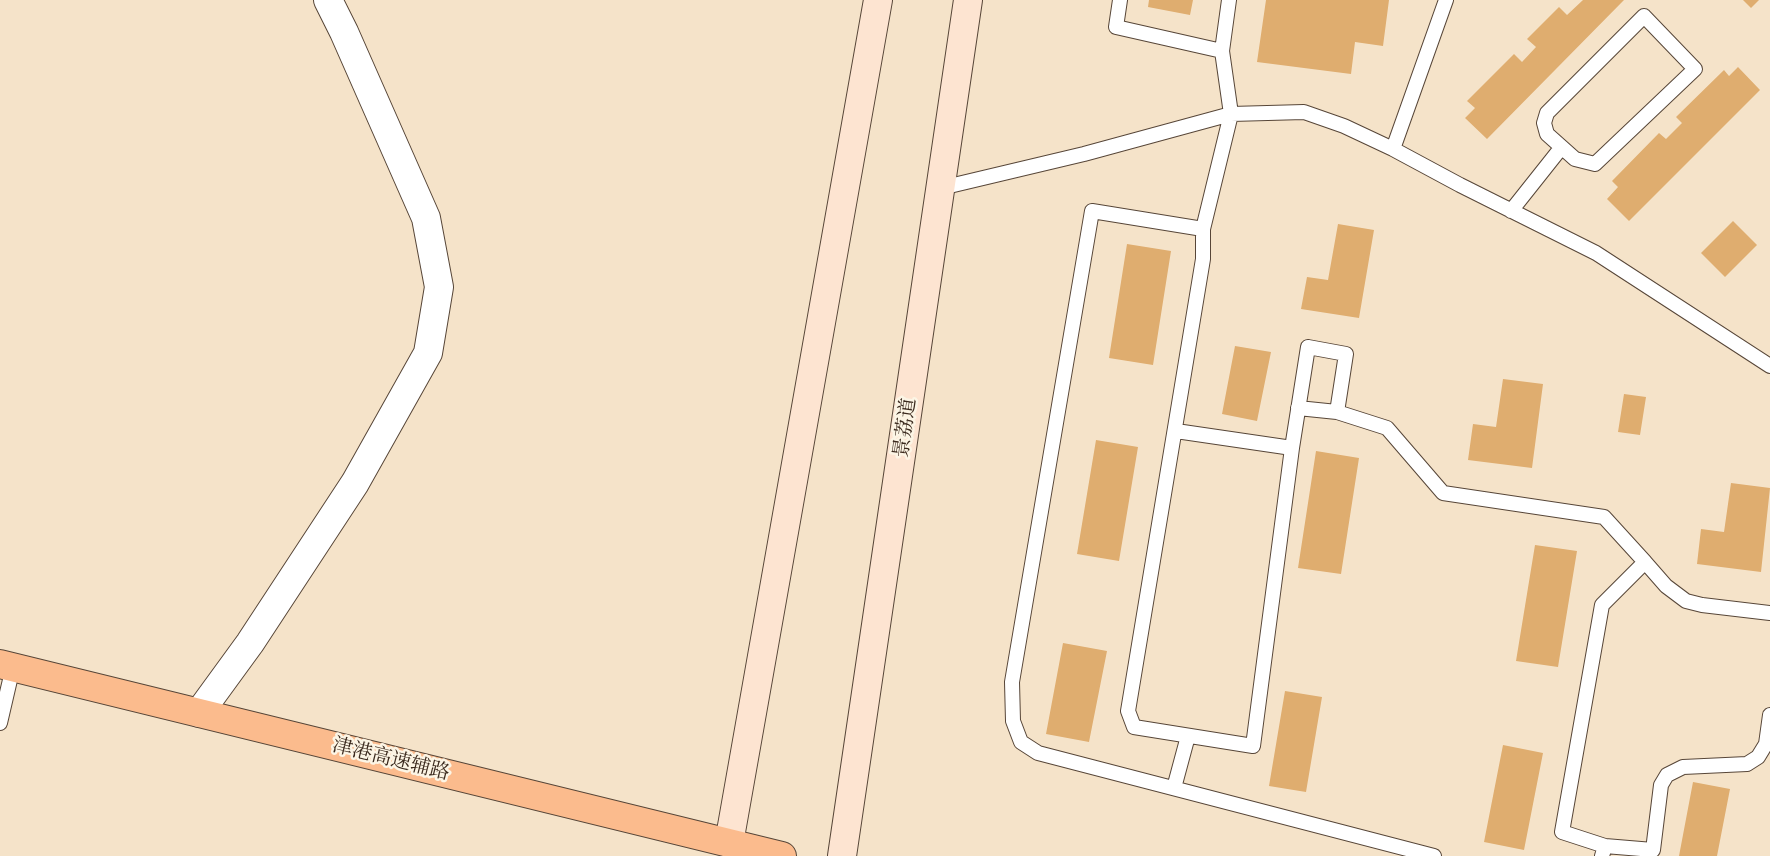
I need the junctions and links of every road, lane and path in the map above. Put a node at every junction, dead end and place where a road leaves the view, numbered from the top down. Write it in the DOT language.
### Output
graph roads {
  1 [pos="328,0"];
  2 [pos="878,0"];
  3 [pos="968,0"];
  4 [pos="1120,0"];
  5 [pos="1229,0"];
  6 [pos="1446,0"];
  7 [pos="1222,51"];
  8 [pos="1231,114"];
  9 [pos="1561,148"];
  10 [pos="1393,149"];
  11 [pos="941,188"];
  12 [pos="1512,211"];
  13 [pos="1203,229"];
  14 [pos="1770,366"];
  15 [pos="1298,408"];
  16 [pos="1337,412"];
  17 [pos="1176,431"];
  18 [pos="1292,448"];
  19 [pos="1645,562"];
  20 [pos="1770,614"];
  21 [pos="7,666"];
  22 [pos="199,713"];
  23 [pos="1770,715"];
  24 [pos="0,723"];
  25 [pos="1188,736"];
  26 [pos="1174,788"];
  27 [pos="729,843"];
  28 [pos="1603,851"];
  29 [pos="782,856"];
  30 [pos="842,856"];
  31 [pos="1434,856"];
  1 -- 22 [label="street"];
  2 -- 27 [label="main road"];
  3 -- 11 [label="main road, 景荔道"];
  4 -- 7 [label="lane"];
  5 -- 7 [label="lane"];
  6 -- 10 [label="lane"];
  7 -- 8 [label="lane"];
  8 -- 10 [label="lane"];
  8 -- 11 [label="lane"];
  8 -- 13 [label="lane"];
  9 -- 9 [label="lane"];
  9 -- 12 [label="lane"];
  10 -- 12 [label="lane"];
  11 -- 30 [label="main road, 景荔道"];
  12 -- 14 [label="lane"];
  13 -- 17 [label="lane"];
  13 -- 26 [label="lane"];
  15 -- 16 [label="lane"];
  15 -- 16 [label="lane"];
  15 -- 18 [label="lane"];
  16 -- 19 [label="lane"];
  17 -- 18 [label="lane"];
  17 -- 25 [label="lane"];
  18 -- 25 [label="lane"];
  19 -- 20 [label="lane"];
  19 -- 28 [label="lane"];
  21 -- 22 [label="main road, 津港高速辅路"];
  21 -- 24 [label="lane"];
  22 -- 27 [label="main road, 津港高速辅路"];
  23 -- 28 [label="lane"];
  25 -- 26 [label="lane"];
  26 -- 31 [label="lane"];
  27 -- 29 [label="main road, 津港高速辅路"];
}
